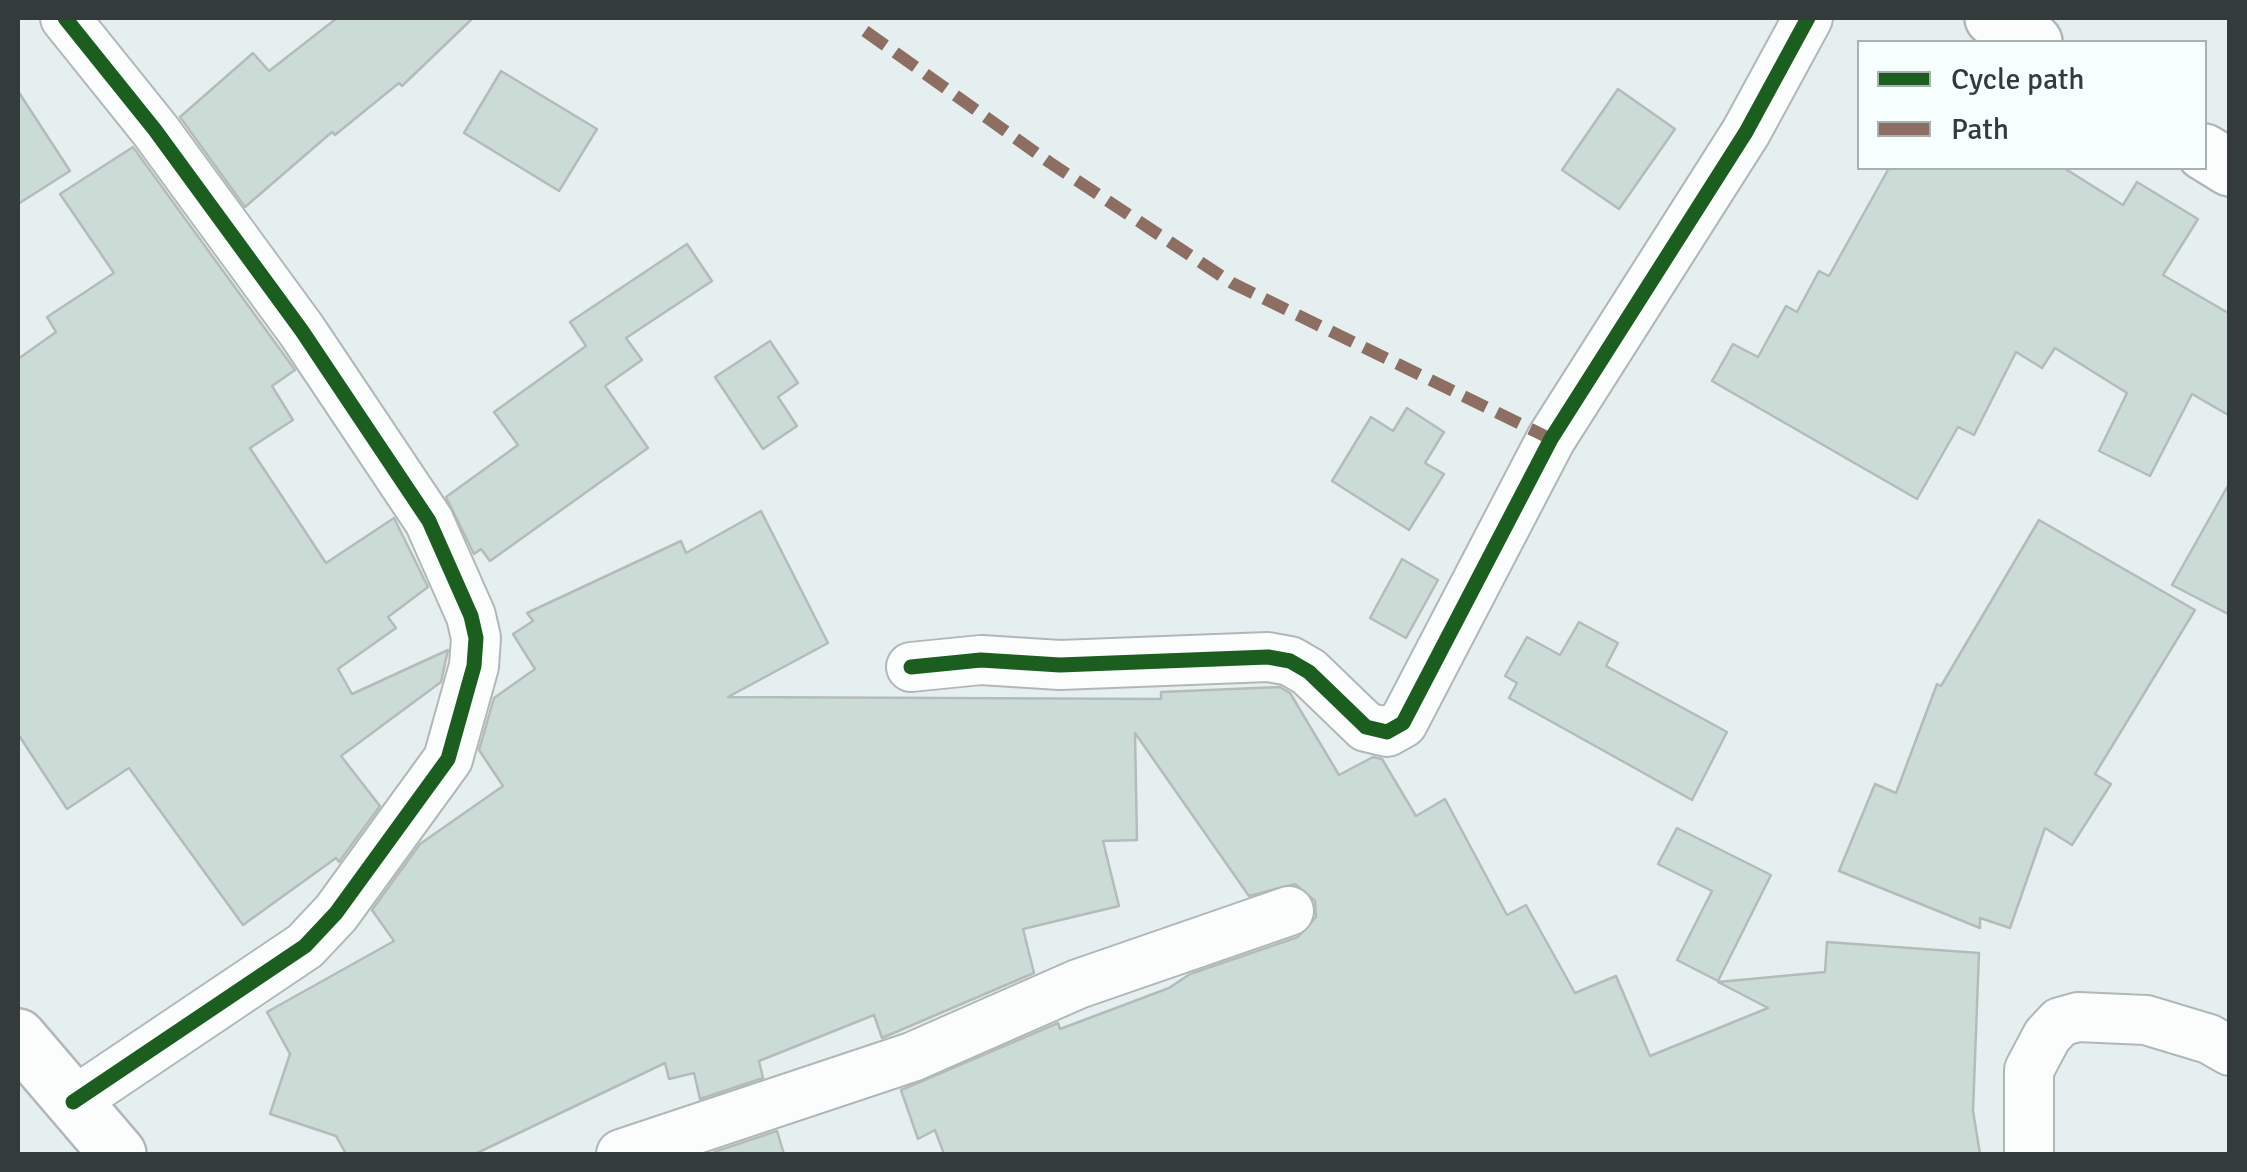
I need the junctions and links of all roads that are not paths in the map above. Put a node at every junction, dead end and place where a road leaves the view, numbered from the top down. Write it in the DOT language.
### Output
graph roads {
  1 [pos="64,18"];
  2 [pos="1808,18"];
  3 [pos="1994,18"];
  4 [pos="2031,40"];
  5 [pos="2207,154"];
  6 [pos="2230,168"];
  7 [pos="910,667"];
  8 [pos="1289,911"];
  9 [pos="18,1037"];
  10 [pos="2230,1052"];
  11 [pos="73,1102"];
  12 [pos="118,1154"];
  13 [pos="621,1154"];
  14 [pos="2029,1154"];
  1 -- 11 [label="street"];
  2 -- 7 [label="street"];
  3 -- 4 [label="main road"];
  5 -- 6 [label="main road"];
  8 -- 13 [label="street"];
  9 -- 11 [label="main road"];
  10 -- 14 [label="street"];
  11 -- 12 [label="main road"];
}
